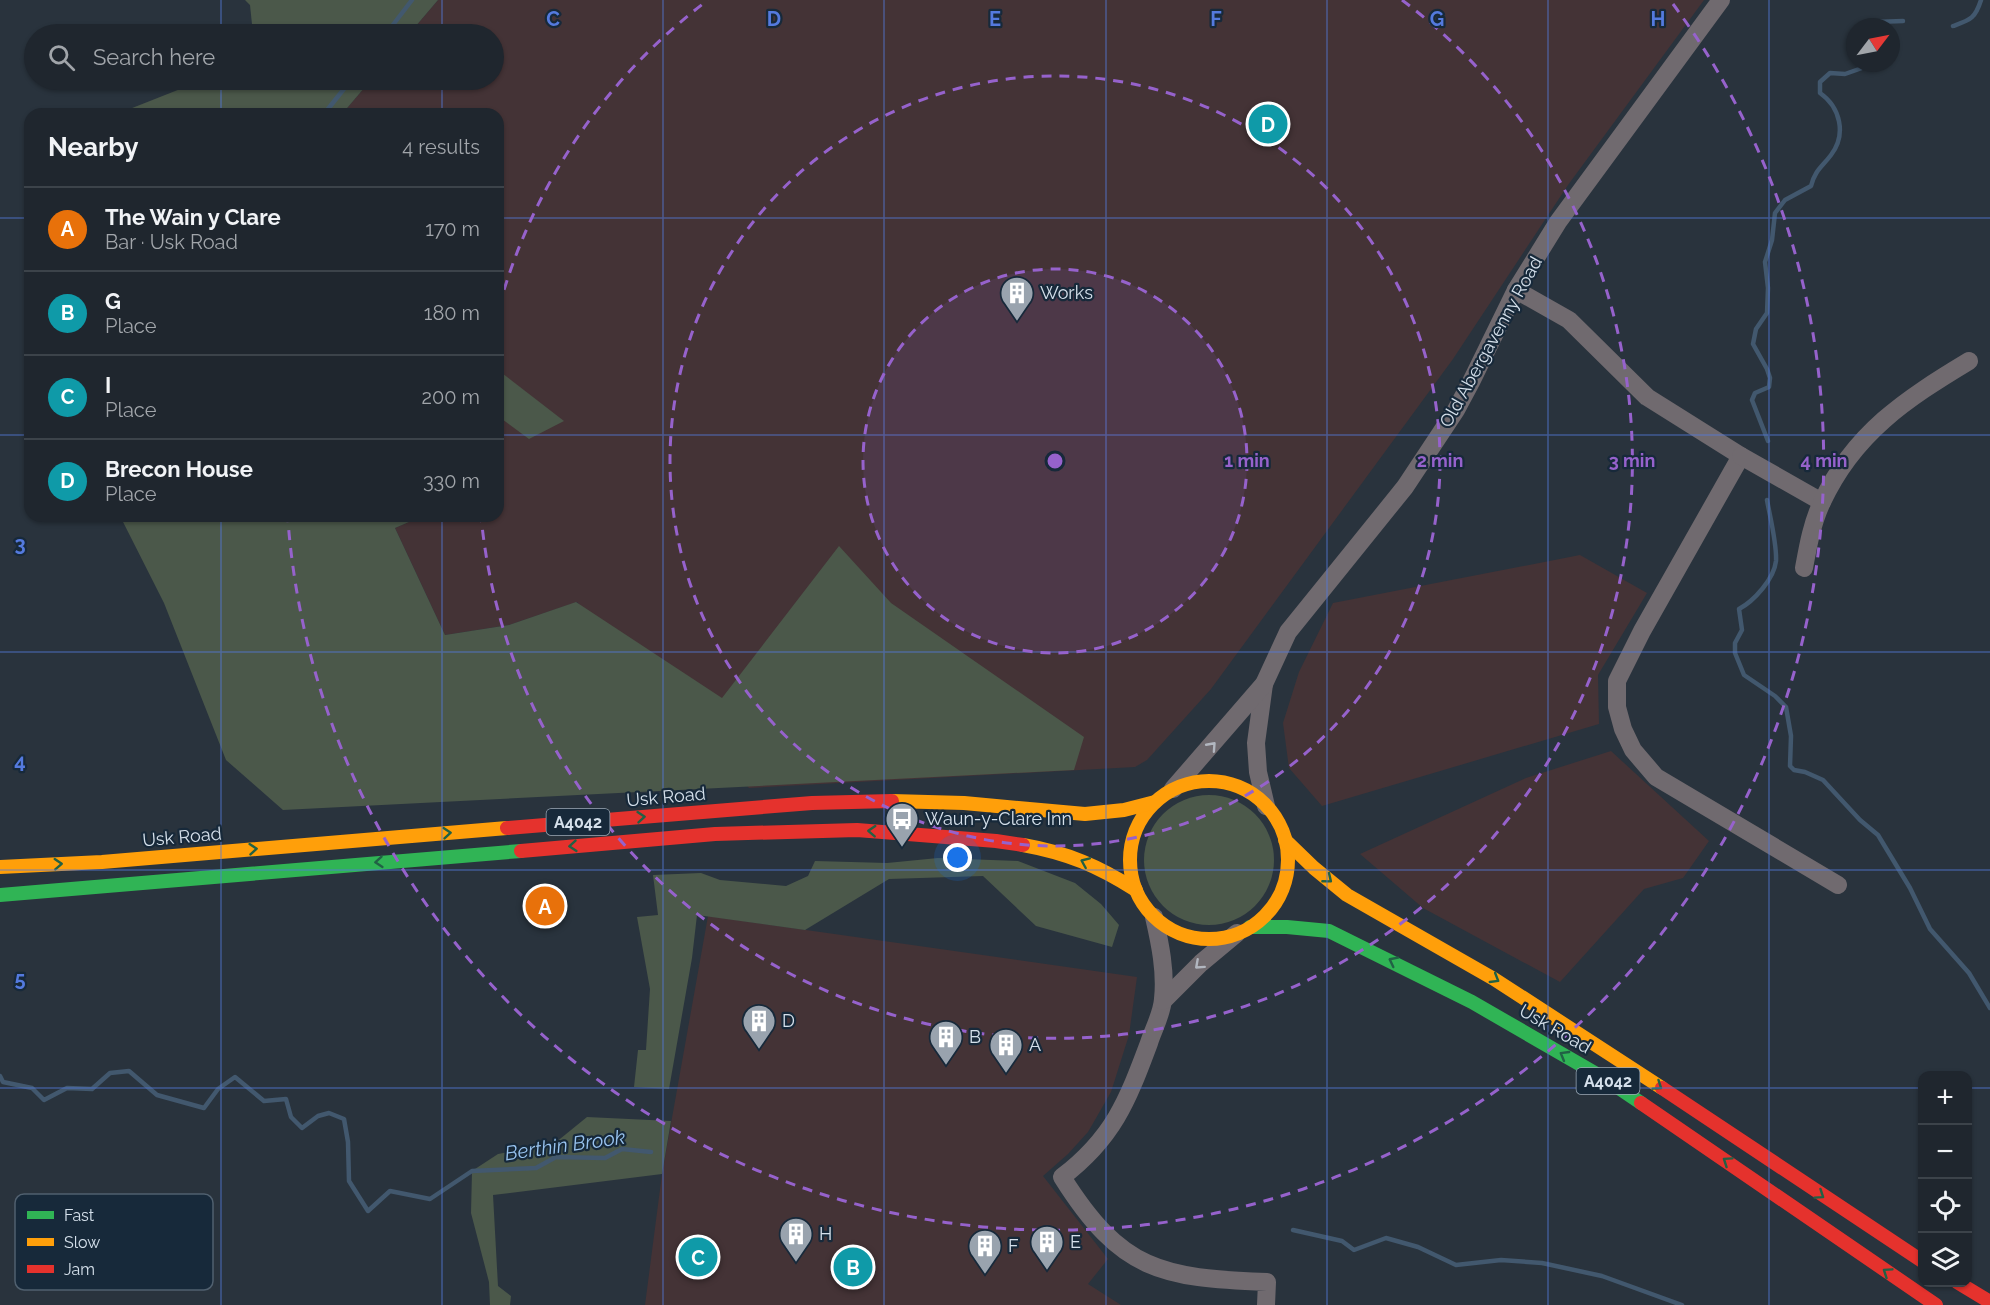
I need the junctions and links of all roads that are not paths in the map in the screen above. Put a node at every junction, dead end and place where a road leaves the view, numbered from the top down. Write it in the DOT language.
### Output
graph roads {
  1 [pos="1721,0"];
  2 [pos="1516,290"];
  3 [pos="1969,361"];
  4 [pos="1741,456"];
  5 [pos="1822,502"];
  6 [pos="1803,568"];
  7 [pos="1263,684"];
  8 [pos="1173,789"];
  9 [pos="1155,802"];
  10 [pos="1266,806"];
  11 [pos="1285,840"];
  12 [pos="0,867"];
  13 [pos="1838,885"];
  14 [pos="1136,890"];
  15 [pos="0,895"];
  16 [pos="1154,917"];
  17 [pos="1244,930"];
  18 [pos="1163,1001"];
  19 [pos="1918,1258"];
  20 [pos="1965,1287"];
  21 [pos="1990,1302"];
  22 [pos="1266,1305"];
  23 [pos="1936,1305"];
  1 -- 2 [label="street, Old Abergavenny Road"];
  2 -- 4 [label="street"];
  2 -- 7 [label="street, Old Abergavenny Road"];
  3 -- 5 [label="street"];
  4 -- 5 [label="street"];
  4 -- 13 [label="street"];
  5 -- 6 [label="street"];
  8 -- 7 [label="street, one-way"];
  7 -- 10 [label="street"];
  8 -- 9 [label="highway"];
  8 -- 10 [label="highway"];
  12 -- 9 [label="highway, Usk Road / A4042, one-way"];
  9 -- 14 [label="highway"];
  10 -- 11 [label="highway"];
  11 -- 17 [label="highway"];
  11 -- 19 [label="highway, Usk Road / A4042, one-way"];
  14 -- 15 [label="highway, A4042, one-way"];
  14 -- 16 [label="highway"];
  16 -- 17 [label="highway"];
  16 -- 18 [label="street"];
  17 -- 18 [label="street, one-way"];
  23 -- 17 [label="highway, Usk Road / A4042, one-way"];
  18 -- 22 [label="street"];
  20 -- 21 [label="highway"];
}
